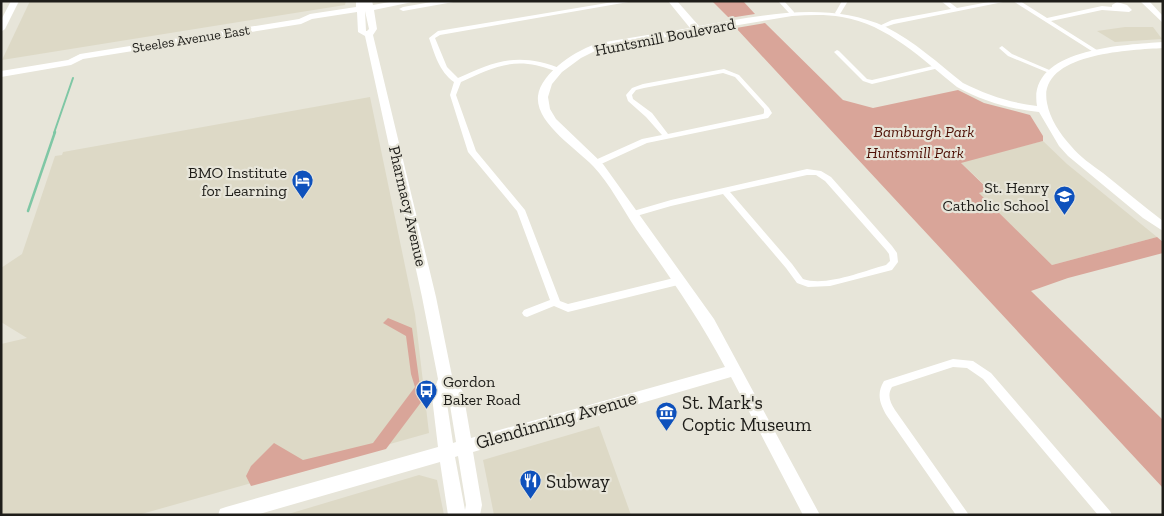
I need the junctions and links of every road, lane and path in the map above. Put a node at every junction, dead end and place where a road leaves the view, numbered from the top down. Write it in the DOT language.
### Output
graph roads {
  1 [pos="15,1"];
  2 [pos="413,1"];
  3 [pos="455,1"];
  4 [pos="631,1"];
  5 [pos="672,1"];
  6 [pos="781,1"];
  7 [pos="845,1"];
  8 [pos="944,1"];
  9 [pos="1005,1"];
  10 [pos="1016,1"];
  11 [pos="1144,1"];
  12 [pos="364,8"];
  13 [pos="1115,8"];
  14 [pos="956,10"];
  15 [pos="792,13"];
  16 [pos="838,13"];
  17 [pos="1046,20"];
  18 [pos="1163,22"];
  19 [pos="882,26"];
  20 [pos="1,29"];
  21 [pos="697,30"];
  22 [pos="1163,45"];
  23 [pos="1002,48"];
  24 [pos="837,52"];
  25 [pos="1098,53"];
  26 [pos="80,58"];
  27 [pos="1,66"];
  28 [pos="937,68"];
  29 [pos="559,70"];
  30 [pos="1051,72"];
  31 [pos="1,74"];
  32 [pos="458,80"];
  33 [pos="1043,110"];
  34 [pos="667,137"];
  35 [pos="596,163"];
  36 [pos="725,191"];
  37 [pos="634,214"];
  38 [pos="1163,227"];
  39 [pos="678,280"];
  40 [pos="556,302"];
  41 [pos="527,313"];
  42 [pos="735,370"];
  43 [pos="444,379"];
  44 [pos="465,447"];
  45 [pos="447,452"];
  46 [pos="226,515"];
  47 [pos="458,515"];
  48 [pos="472,515"];
  49 [pos="812,515"];
  50 [pos="963,515"];
  51 [pos="1106,515"];
  1 -- 20 [label="street"];
  2 -- 12 [label="street, Steeles Avenue East"];
  3 -- 12 [label="street, Steeles Avenue East"];
  4 -- 32 [label="street"];
  5 -- 21 [label="street"];
  6 -- 15 [label="street"];
  7 -- 16 [label="street"];
  8 -- 14 [label="street"];
  9 -- 14 [label="street"];
  10 -- 17 [label="street"];
  11 -- 18 [label="street"];
  12 -- 26 [label="street, Steeles Avenue East"];
  12 -- 43 [label="street, Pharmacy Avenue"];
  13 -- 17 [label="street"];
  14 -- 19 [label="street"];
  15 -- 16 [label="street, Huntsmill Boulevard"];
  15 -- 21 [label="street, Huntsmill Boulevard"];
  16 -- 19 [label="street, Huntsmill Boulevard"];
  17 -- 25 [label="street"];
  19 -- 28 [label="street, Huntsmill Boulevard"];
  21 -- 29 [label="street, Huntsmill Boulevard"];
  22 -- 25 [label="street"];
  23 -- 30 [label="street"];
  24 -- 28 [label="street"];
  25 -- 30 [label="street"];
  26 -- 27 [label="street, Steeles Avenue East"];
  26 -- 31 [label="street, Steeles Avenue East"];
  28 -- 33 [label="street, Huntsmill Boulevard"];
  29 -- 32 [label="street"];
  29 -- 35 [label="street, Huntsmill Boulevard"];
  30 -- 33 [label="street"];
  32 -- 40 [label="street"];
  33 -- 38 [label="street"];
  34 -- 34 [label="street"];
  34 -- 35 [label="street"];
  35 -- 37 [label="street, Huntsmill Boulevard"];
  36 -- 36 [label="street"];
  36 -- 37 [label="street"];
  37 -- 39 [label="street, Huntsmill Boulevard"];
  39 -- 40 [label="street"];
  39 -- 42 [label="street, Huntsmill Boulevard"];
  40 -- 41 [label="street"];
  42 -- 44 [label="street, Glendinning Avenue"];
  42 -- 49 [label="street, Huntsmill Boulevard"];
  43 -- 44 [label="street, Pharmacy Avenue"];
  43 -- 45 [label="street, Pharmacy Avenue"];
  44 -- 45 [label="street, Glendinning Avenue"];
  44 -- 48 [label="street, Pharmacy Avenue"];
  45 -- 46 [label="street"];
  45 -- 47 [label="street, Pharmacy Avenue"];
  50 -- 51 [label="street"];
}
